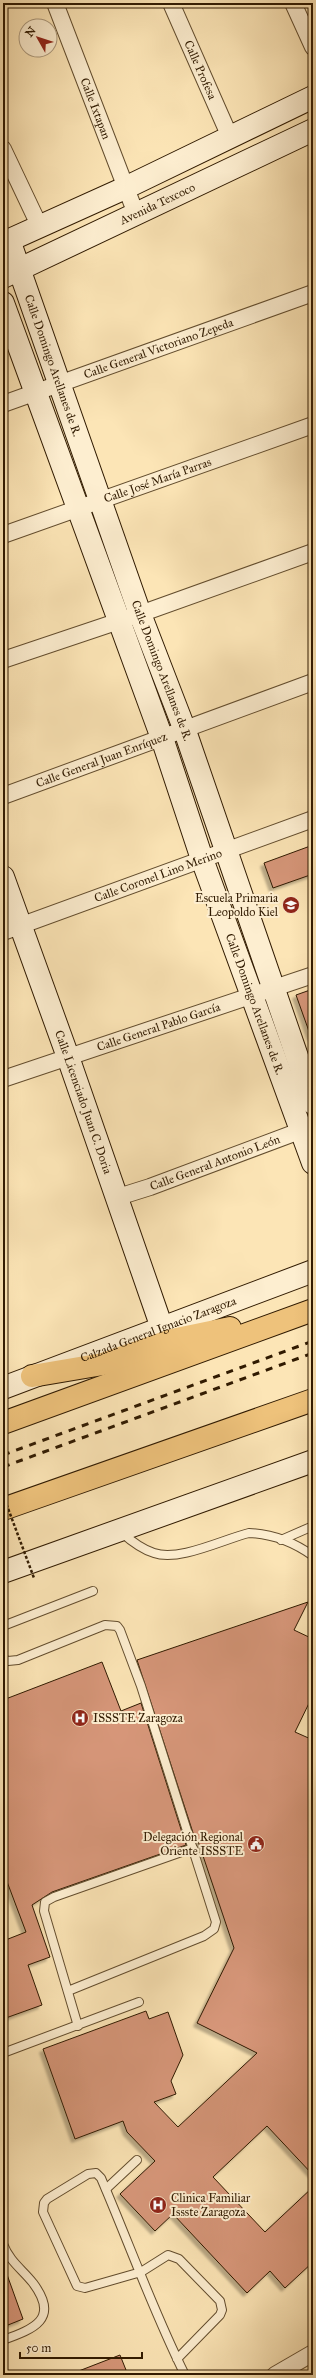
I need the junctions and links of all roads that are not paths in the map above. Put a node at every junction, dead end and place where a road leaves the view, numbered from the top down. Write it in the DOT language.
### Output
graph roads {
  1 [pos="55,3"];
  2 [pos="171,3"];
  3 [pos="293,3"];
  4 [pos="313,46"];
  5 [pos="313,98"];
  6 [pos="313,130"];
  7 [pos="230,137"];
  8 [pos="3,149"];
  9 [pos="125,188"];
  10 [pos="136,214"];
  11 [pos="39,225"];
  12 [pos="6,241"];
  13 [pos="11,273"];
  14 [pos="313,292"];
  15 [pos="3,303"];
  16 [pos="59,384"];
  17 [pos="35,392"];
  18 [pos="3,404"];
  19 [pos="313,425"];
  20 [pos="100,501"];
  21 [pos="77,508"];
  22 [pos="3,535"];
  23 [pos="313,552"];
  24 [pos="140,614"];
  25 [pos="119,620"];
  26 [pos="3,660"];
  27 [pos="313,682"];
  28 [pos="184,728"];
  29 [pos="162,738"];
  30 [pos="3,796"];
  31 [pos="313,819"];
  32 [pos="225,852"];
  33 [pos="202,859"];
  34 [pos="3,877"];
  35 [pos="11,929"];
  36 [pos="313,975"];
  37 [pos="273,990"];
  38 [pos="252,995"];
  39 [pos="68,1057"];
  40 [pos="3,1080"];
  41 [pos="313,1103"];
  42 [pos="307,1128"];
  43 [pos="313,1163"];
  44 [pos="115,1198"];
  45 [pos="313,1271"];
  46 [pos="308,1312"];
  47 [pos="162,1328"];
  48 [pos="32,1376"];
  49 [pos="3,1388"];
  50 [pos="313,1400"];
  51 [pos="3,1423"];
  52 [pos="313,1461"];
  53 [pos="3,1509"];
  54 [pos="313,1526"];
  55 [pos="118,1530"];
  56 [pos="281,1540"];
  57 [pos="313,1556"];
  58 [pos="3,1572"];
  59 [pos="93,1591"];
  60 [pos="3,1626"];
  61 [pos="3,1659"];
  62 [pos="193,1848"];
  63 [pos="68,1991"];
  64 [pos="139,2002"];
  65 [pos="78,2026"];
  66 [pos="3,2053"];
  67 [pos="138,2160"];
  68 [pos="106,2189"];
  69 [pos="3,2244"];
  70 [pos="141,2272"];
  71 [pos="3,2340"];
  72 [pos="313,2354"];
  73 [pos="177,2359"];
  74 [pos="185,2375"];
  75 [pos="275,2375"];
  1 -- 9 [label="street, Calle Ixtapan"];
  2 -- 7 [label="street, Calle Profesa"];
  3 -- 4 [label="street"];
  5 -- 7 [label="street"];
  6 -- 10 [label="street, Avenida Texcoco"];
  7 -- 9 [label="street"];
  8 -- 11 [label="street"];
  9 -- 10 [label="street, Calle Ixtapan"];
  9 -- 11 [label="street"];
  10 -- 13 [label="street, Avenida Texcoco"];
  11 -- 12 [label="street"];
  12 -- 13 [label="street, Calle Domingo Arellanes de R."];
  13 -- 16 [label="street, Calle Domingo Arellanes de R."];
  14 -- 16 [label="street, Calle General Victoriano Zepeda"];
  15 -- 17 [label="street, Calle Domingo Arellanes de R."];
  16 -- 17 [label="street, Calle General Victoriano Zepeda"];
  16 -- 20 [label="street, Calle Domingo Arellanes de R."];
  17 -- 18 [label="street, Calle General Victoriano Zepeda"];
  17 -- 21 [label="street, Calle Domingo Arellanes de R."];
  19 -- 20 [label="street, Calle José María Parras"];
  20 -- 21 [label="street, Calle José María Parras"];
  20 -- 24 [label="street, Calle Domingo Arellanes de R."];
  21 -- 22 [label="street, Calle José María Parras"];
  21 -- 25 [label="street, Calle Domingo Arellanes de R."];
  23 -- 24 [label="street"];
  24 -- 25 [label="street"];
  24 -- 28 [label="street, Calle Domingo Arellanes de R."];
  25 -- 26 [label="street"];
  25 -- 29 [label="street, Calle Domingo Arellanes de R."];
  27 -- 28 [label="street, Calle General Juan Enríquez"];
  28 -- 29 [label="street, Calle General Juan Enríquez"];
  28 -- 32 [label="street, Calle Domingo Arellanes de R."];
  29 -- 30 [label="street, Calle General Juan Enríquez"];
  29 -- 33 [label="street, Calle Domingo Arellanes de R."];
  31 -- 32 [label="street, Calle Coronel Lino Merino"];
  32 -- 33 [label="street, Calle Coronel Lino Merino"];
  32 -- 37 [label="street, Calle Domingo Arellanes de R."];
  33 -- 35 [label="street, Calle Coronel Lino Merino"];
  33 -- 38 [label="street, Calle Domingo Arellanes de R."];
  34 -- 35 [label="street, Calle Licenciado Juan C. Doria"];
  35 -- 39 [label="street, Calle Licenciado Juan C. Doria"];
  36 -- 37 [label="street, Calle General Pablo García"];
  37 -- 38 [label="street, Calle General Pablo García"];
  37 -- 41 [label="street, Calle Domingo Arellanes de R."];
  38 -- 39 [label="street, Calle General Pablo García"];
  38 -- 42 [label="street, Calle Domingo Arellanes de R."];
  39 -- 40 [label="street, Calle General Pablo García"];
  39 -- 44 [label="street, Calle Licenciado Juan C. Doria"];
  42 -- 43 [label="street, Calle Domingo Arellanes de R."];
  42 -- 44 [label="street, Calle General Antonio León"];
  44 -- 47 [label="street, Calle Licenciado Juan C. Doria"];
  45 -- 47 [label="street, Calzada General Ignacio Zaragoza"];
  46 -- 48 [label="highway"];
  46 -- 51 [label="highway"];
  47 -- 48 [label="street, Calzada General Ignacio Zaragoza"];
  48 -- 49 [label="street, Calzada General Ignacio Zaragoza"];
  50 -- 53 [label="highway"];
  52 -- 55 [label="street"];
  54 -- 56 [label="lane"];
  55 -- 56 [label="lane"];
  55 -- 58 [label="street"];
  56 -- 57 [label="lane"];
  59 -- 60 [label="lane"];
  61 -- 62 [label="lane"];
  62 -- 63 [label="lane"];
  62 -- 63 [label="lane"];
  63 -- 65 [label="lane"];
  64 -- 65 [label="lane"];
  65 -- 66 [label="lane"];
  67 -- 68 [label="lane"];
  68 -- 70 [label="lane"];
  68 -- 70 [label="lane"];
  69 -- 71 [label="lane"];
  70 -- 73 [label="lane"];
  70 -- 73 [label="lane"];
  72 -- 75 [label="street"];
  73 -- 74 [label="lane"];
}
